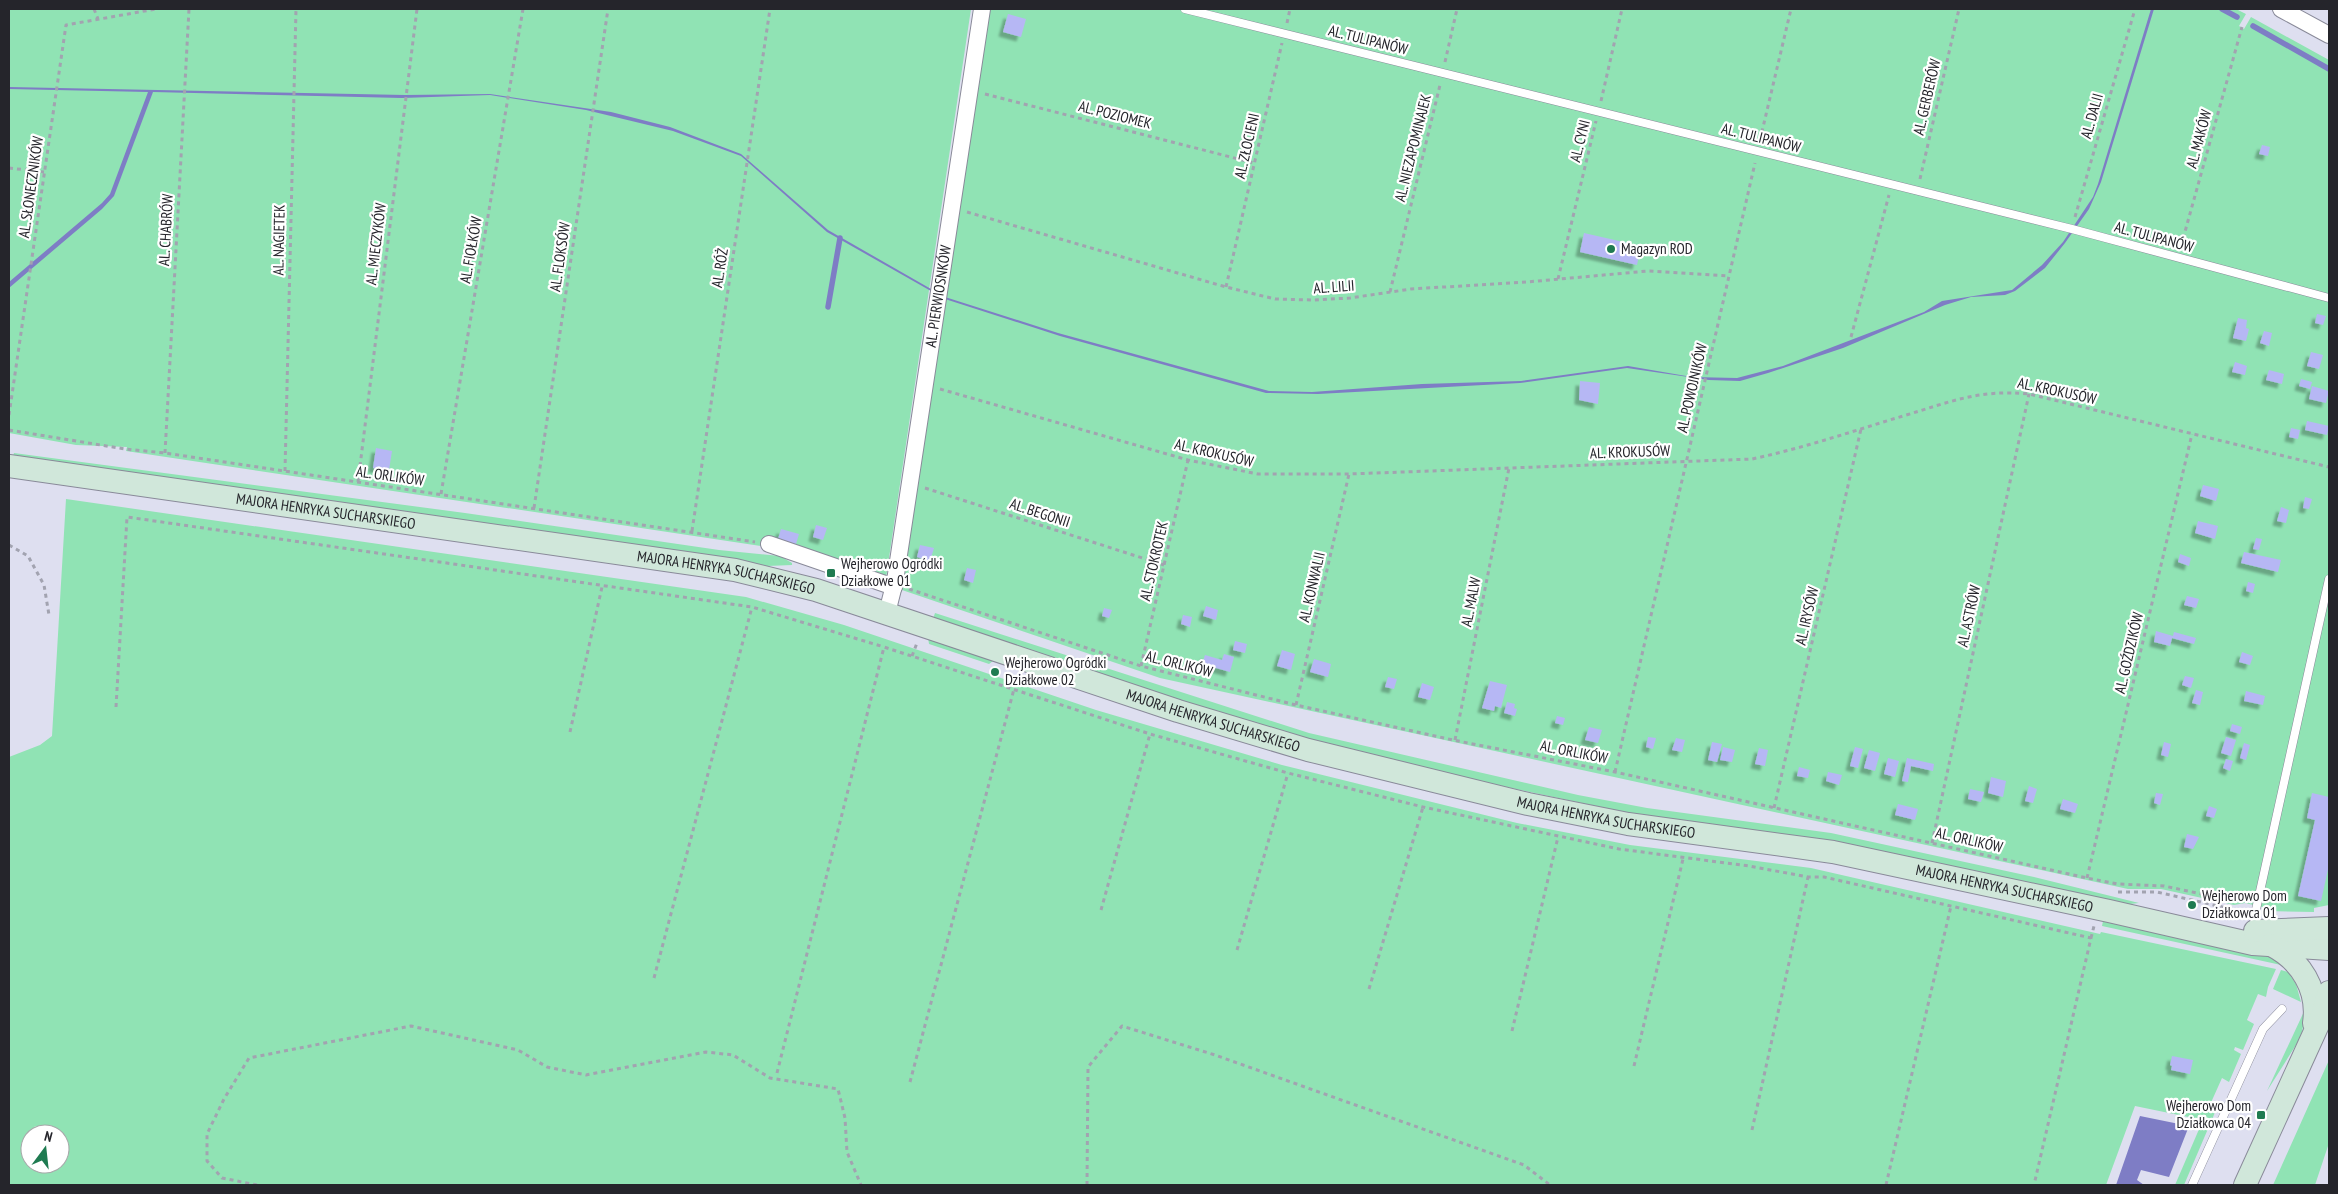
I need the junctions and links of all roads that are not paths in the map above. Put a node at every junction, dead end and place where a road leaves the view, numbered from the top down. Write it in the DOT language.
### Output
graph roads {
  1 [pos="982,9"];
  2 [pos="1185,9"];
  3 [pos="2281,9"];
  4 [pos="2329,35"];
  5 [pos="2329,298"];
  6 [pos="9,466"];
  7 [pos="768,544"];
  8 [pos="2329,579"];
  9 [pos="894,586"];
  10 [pos="887,613"];
  11 [pos="2329,928"];
  12 [pos="2260,930"];
  13 [pos="2329,949"];
  14 [pos="2329,992"];
  15 [pos="2282,1009"];
  16 [pos="2321,1020"];
  17 [pos="2192,1185"];
  18 [pos="2245,1185"];
  1 -- 9 [label="street, AL. PIERWIOSNKÓW"];
  2 -- 5 [label="lane, AL. TULIPANÓW"];
  3 -- 4 [label="street"];
  6 -- 10 [label="street, MAJORA HENRYKA SUCHARSKIEGO"];
  7 -- 9 [label="street"];
  8 -- 12 [label="lane"];
  9 -- 10 [label="street, AL. PIERWIOSNKÓW"];
  10 -- 12 [label="street, MAJORA HENRYKA SUCHARSKIEGO"];
  11 -- 12 [label="street, MAJORA HENRYKA SUCHARSKIEGO"];
  12 -- 13 [label="street, MAJORA HENRYKA SUCHARSKIEGO"];
  12 -- 16 [label="street"];
  14 -- 16 [label="street"];
  15 -- 17 [label="lane"];
  16 -- 18 [label="street"];
}
